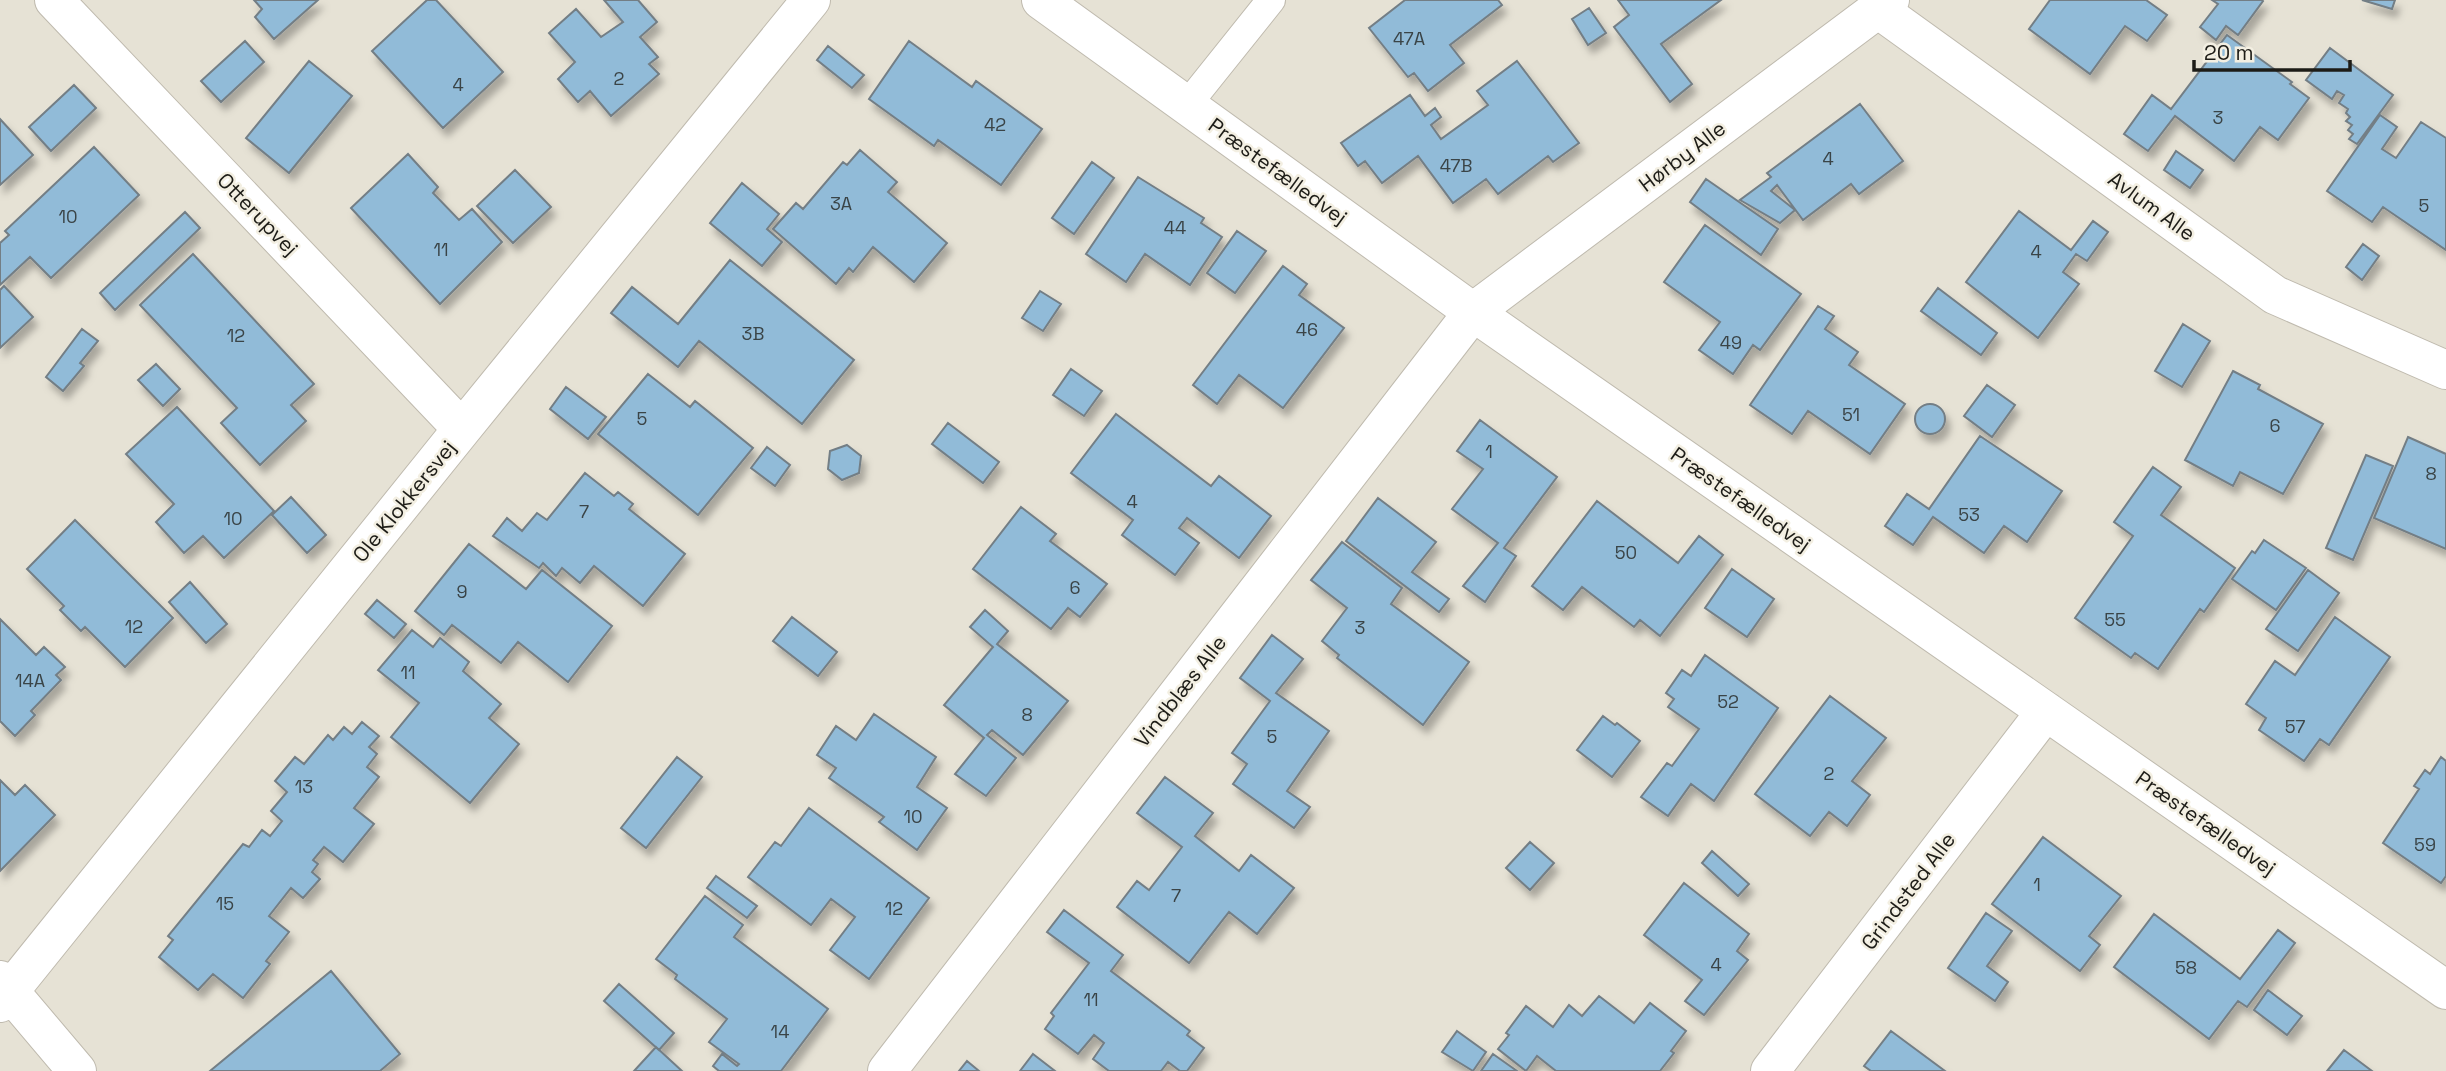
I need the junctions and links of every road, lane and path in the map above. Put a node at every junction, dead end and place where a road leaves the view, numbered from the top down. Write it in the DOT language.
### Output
graph roads {
  1 [pos="54,0"];
  2 [pos="811,0"];
  3 [pos="1041,0"];
  4 [pos="1271,0"];
  5 [pos="1884,5"];
  6 [pos="1187,105"];
  7 [pos="1473,312"];
  8 [pos="2446,370"];
  9 [pos="462,429"];
  10 [pos="2046,711"];
  11 [pos="2446,990"];
  12 [pos="4,991"];
  13 [pos="77,1071"];
  14 [pos="887,1071"];
  15 [pos="1770,1071"];
  1 -- 9 [label="street, Otterupvej"];
  2 -- 9 [label="street, Ole Klokkersvej"];
  3 -- 6 [label="street, Præstefælledvej"];
  4 -- 6 [label="lane"];
  5 -- 7 [label="street, Hørby Alle"];
  5 -- 8 [label="street, Avlum Alle"];
  6 -- 7 [label="street, Præstefælledvej"];
  7 -- 10 [label="street, Præstefælledvej"];
  7 -- 14 [label="street, Vindblæs Alle"];
  9 -- 12 [label="street, Ole Klokkersvej"];
  10 -- 11 [label="street, Præstefælledvej"];
  10 -- 15 [label="street, Grindsted Alle"];
  12 -- 13 [label="street"];
}
